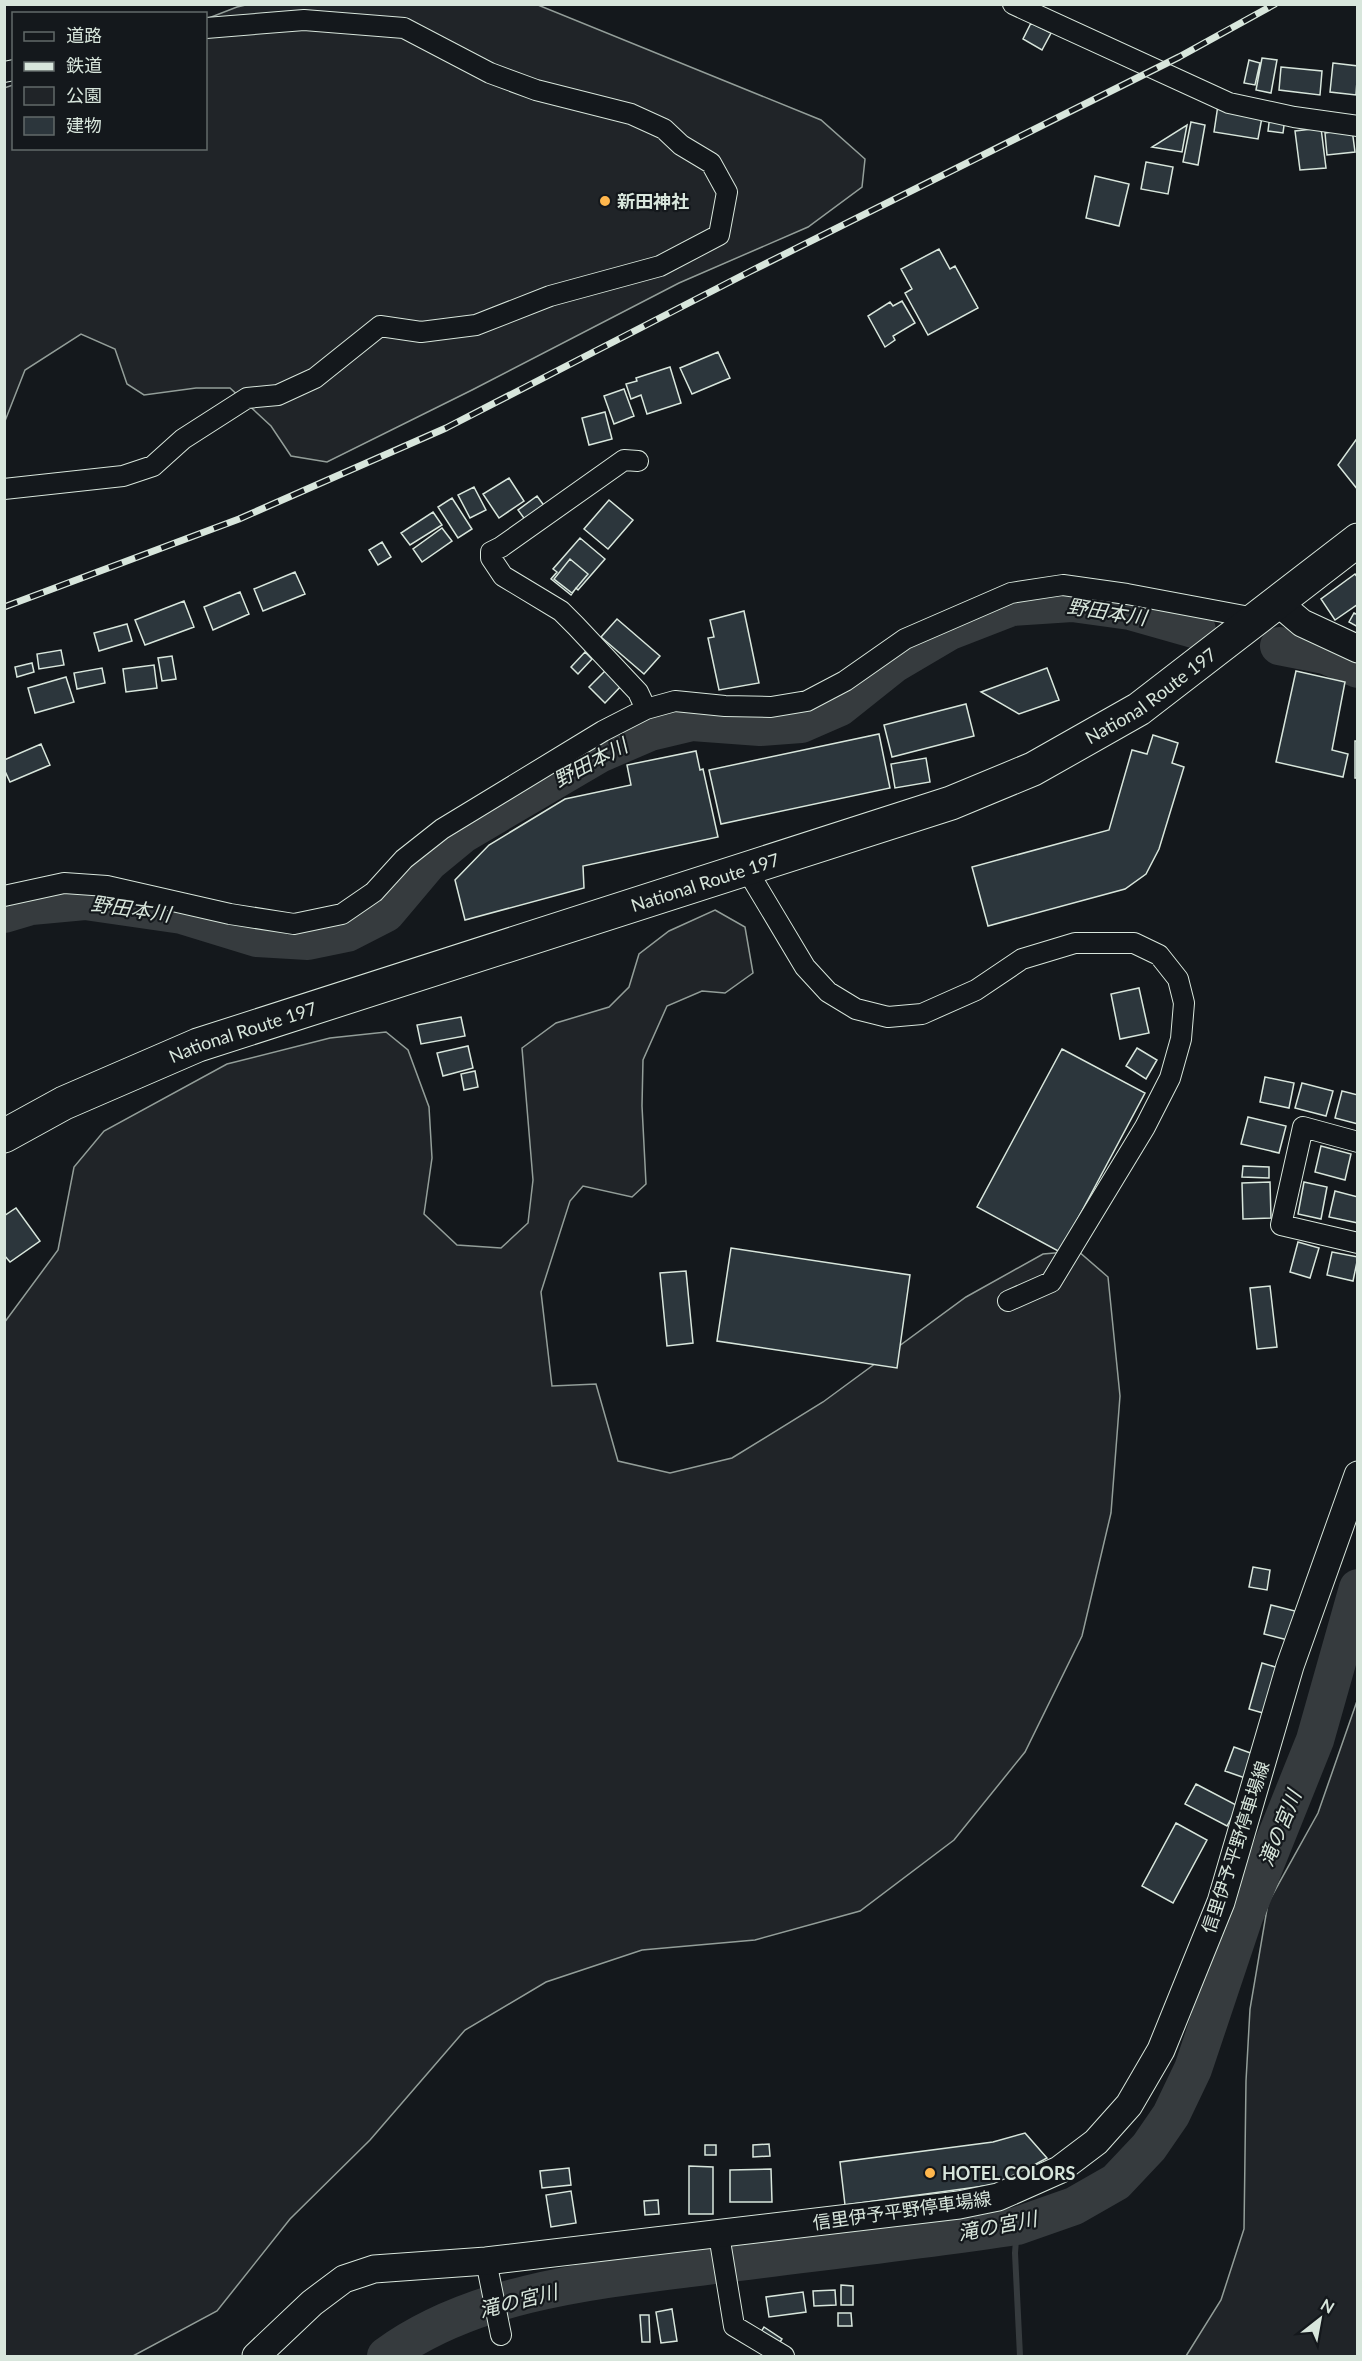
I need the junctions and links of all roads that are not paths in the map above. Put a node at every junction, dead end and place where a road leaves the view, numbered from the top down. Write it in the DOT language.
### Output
graph roads {
  1 [pos="1013,4"];
  2 [pos="207,28"];
  3 [pos="1358,126"];
  4 [pos="638,461"];
  5 [pos="4,489"];
  6 [pos="1358,540"];
  7 [pos="1266,610"];
  8 [pos="1358,649"];
  9 [pos="646,709"];
  10 [pos="747,870"];
  11 [pos="4,896"];
  12 [pos="4,1136"];
  13 [pos="1358,1142"];
  14 [pos="1358,1244"];
  15 [pos="1008,1301"];
  16 [pos="1358,1474"];
  17 [pos="720,2240"];
  18 [pos="487,2270"];
  19 [pos="501,2335"];
  20 [pos="256,2356"];
  21 [pos="784,2356"];
  1 -- 3 [label="street"];
  2 -- 5 [label="street"];
  4 -- 9 [label="street"];
  6 -- 7 [label="highway, National Route 197"];
  7 -- 8 [label="main road"];
  7 -- 9 [label="street"];
  7 -- 10 [label="highway, National Route 197"];
  9 -- 11 [label="street"];
  10 -- 12 [label="highway, National Route 197"];
  10 -- 15 [label="street"];
  13 -- 14 [label="street"];
  16 -- 17 [label="main road, 信里伊予平野停車場線"];
  17 -- 18 [label="main road, 信里伊予平野停車場線"];
  17 -- 21 [label="street"];
  18 -- 19 [label="street"];
  18 -- 20 [label="main road, 信里伊予平野停車場線"];
}
